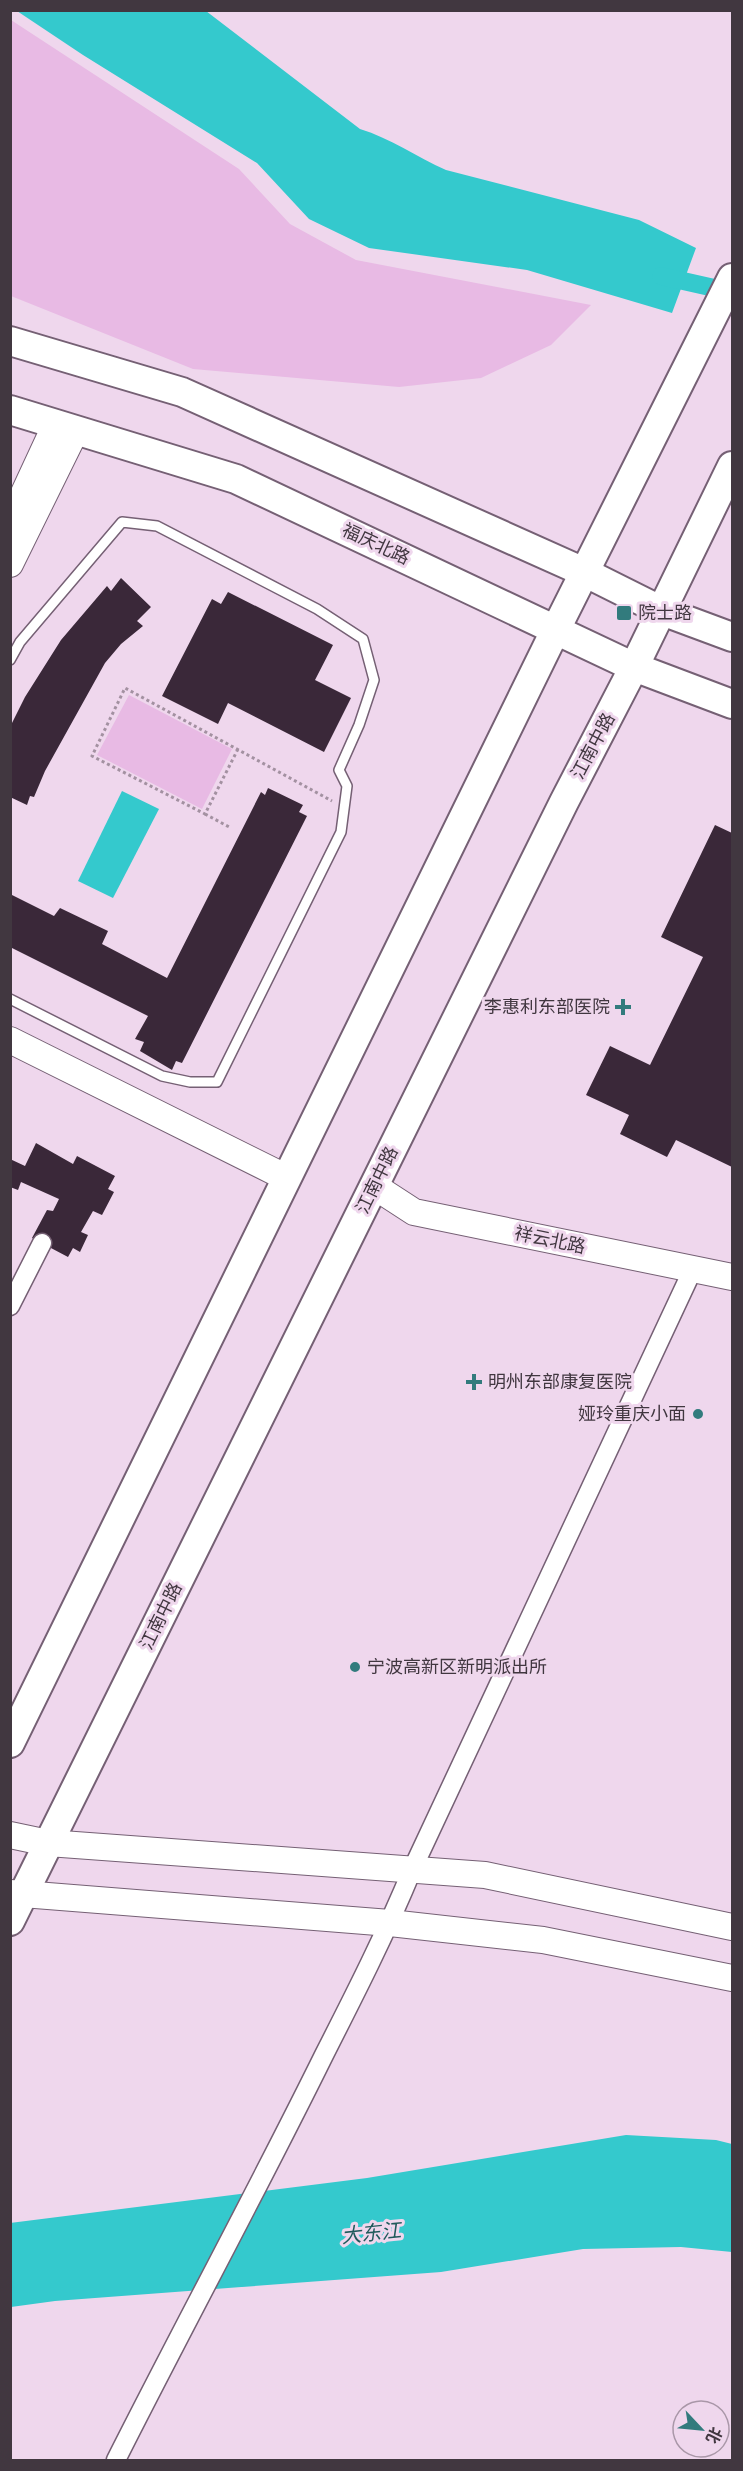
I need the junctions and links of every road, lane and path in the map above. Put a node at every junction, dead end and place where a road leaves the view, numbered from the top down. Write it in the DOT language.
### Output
graph roads {
  1 [pos="732,278"];
  2 [pos="10,341"];
  3 [pos="10,410"];
  4 [pos="66,427"];
  5 [pos="732,466"];
  6 [pos="10,523"];
  7 [pos="10,564"];
  8 [pos="584,572"];
  9 [pos="662,611"];
  10 [pos="732,614"];
  11 [pos="555,631"];
  12 [pos="732,637"];
  13 [pos="10,660"];
  14 [pos="634,667"];
  15 [pos="732,704"];
  16 [pos="732,722"];
  17 [pos="238,749"];
  18 [pos="345,807"];
  19 [pos="205,814"];
  20 [pos="231,828"];
  21 [pos="10,999"];
  22 [pos="10,1040"];
  23 [pos="287,1178"];
  24 [pos="374,1186"];
  25 [pos="42,1243"];
  26 [pos="693,1269"];
  27 [pos="732,1277"];
  28 [pos="10,1306"];
  29 [pos="10,1743"];
  30 [pos="10,1835"];
  31 [pos="48,1843"];
  32 [pos="412,1870"];
  33 [pos="17,1894"];
  34 [pos="10,1921"];
  35 [pos="390,1923"];
  36 [pos="732,1927"];
  37 [pos="732,1977"];
  38 [pos="116,2460"];
  1 -- 8 [label="main road"];
  2 -- 8 [label="main road"];
  3 -- 4 [label="main road, 福庆北路"];
  4 -- 6 [label="street"];
  4 -- 7 [label="street"];
  4 -- 11 [label="main road, 福庆北路"];
  5 -- 9 [label="main road, 江南中路"];
  8 -- 9 [label="main road"];
  8 -- 11 [label="main road"];
  9 -- 10 [label="main road"];
  9 -- 12 [label="main road"];
  9 -- 14 [label="main road, 江南中路"];
  11 -- 14 [label="main road, 福庆北路"];
  11 -- 23 [label="main road"];
  13 -- 18 [label="lane"];
  14 -- 15 [label="main road, 福庆北路"];
  14 -- 16 [label="main road"];
  14 -- 24 [label="main road, 江南中路"];
  17 -- 18 [label="path"];
  17 -- 19 [label="path"];
  17 -- 19 [label="path"];
  18 -- 21 [label="lane"];
  19 -- 20 [label="path"];
  22 -- 23 [label="street"];
  23 -- 29 [label="main road"];
  24 -- 26 [label="street, 祥云北路"];
  24 -- 31 [label="main road, 江南中路"];
  25 -- 28 [label="street"];
  26 -- 27 [label="street, 祥云北路"];
  26 -- 32 [label="street"];
  30 -- 31 [label="street"];
  31 -- 32 [label="street"];
  31 -- 33 [label="main road, 江南中路"];
  32 -- 35 [label="street"];
  32 -- 36 [label="street"];
  33 -- 34 [label="main road, 江南中路"];
  33 -- 35 [label="street"];
  35 -- 37 [label="street"];
  35 -- 38 [label="street"];
}
